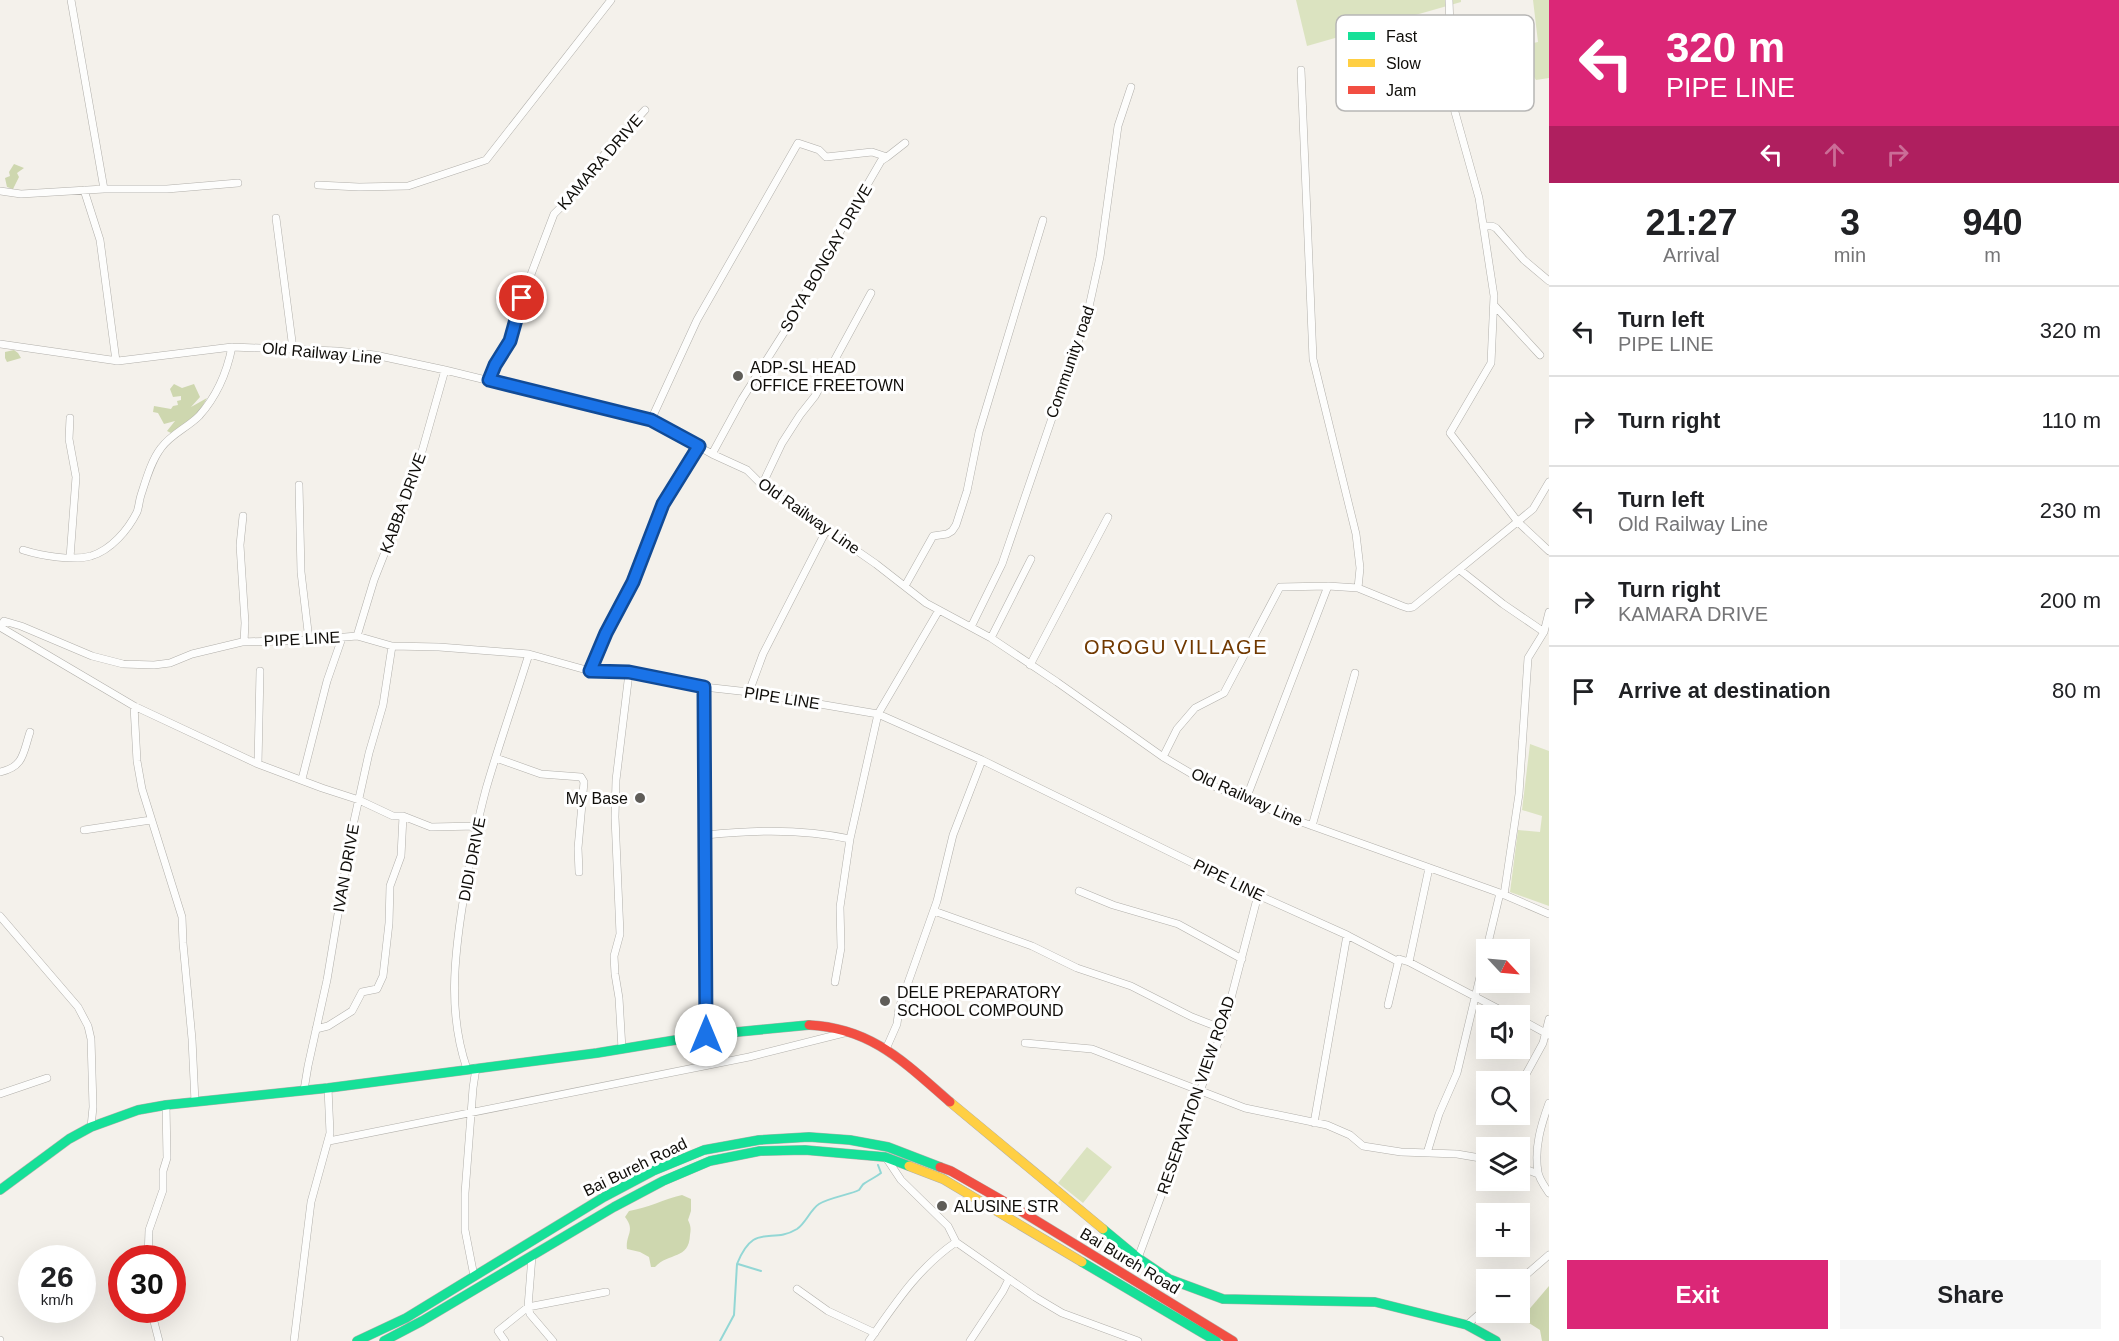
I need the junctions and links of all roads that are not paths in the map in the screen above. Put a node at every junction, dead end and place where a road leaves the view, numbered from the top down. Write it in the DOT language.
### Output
graph roads {
  1 [pos="71,0"];
  2 [pos="611,0"];
  3 [pos="1449,0"];
  4 [pos="1450,15"];
  5 [pos="1300,70"];
  6 [pos="1131,87"];
  7 [pos="645,110"];
  8 [pos="1455,111"];
  9 [pos="904,143"];
  10 [pos="887,157"];
  11 [pos="238,183"];
  12 [pos="318,185"];
  13 [pos="104,189"];
  14 [pos="84,190"];
  15 [pos="0,191"];
  16 [pos="276,218"];
  17 [pos="1043,220"];
  18 [pos="1484,226"];
  19 [pos="1549,281"];
  20 [pos="871,293"];
  21 [pos="1494,304"];
  22 [pos="0,344"];
  23 [pos="232,347"];
  24 [pos="293,349"];
  25 [pos="1540,355"];
  26 [pos="116,361"];
  27 [pos="445,370"];
  28 [pos="489,380"];
  29 [pos="70,418"];
  30 [pos="651,420"];
  31 [pos="699,446"];
  32 [pos="712,454"];
  33 [pos="1549,482"];
  34 [pos="299,485"];
  35 [pos="762,485"];
  36 [pos="243,516"];
  37 [pos="1108,517"];
  38 [pos="1518,522"];
  39 [pos="827,529"];
  40 [pos="23,550"];
  41 [pos="1549,551"];
  42 [pos="70,558"];
  43 [pos="1031,559"];
  44 [pos="1460,570"];
  45 [pos="905,586"];
  46 [pos="1328,586"];
  47 [pos="1358,588"];
  48 [pos="939,610"];
  49 [pos="1549,612"];
  50 [pos="1,623"];
  51 [pos="971,627"];
  52 [pos="1544,632"];
  53 [pos="357,636"];
  54 [pos="342,638"];
  55 [pos="990,638"];
  56 [pos="309,640"];
  57 [pos="244,642"];
  58 [pos="392,646"];
  59 [pos="529,654"];
  60 [pos="1030,665"];
  61 [pos="260,671"];
  62 [pos="590,671"];
  63 [pos="629,672"];
  64 [pos="1355,673"];
  65 [pos="704,687"];
  66 [pos="749,692"];
  67 [pos="134,706"];
  68 [pos="878,714"];
  69 [pos="30,732"];
  70 [pos="1163,757"];
  71 [pos="496,758"];
  72 [pos="982,760"];
  73 [pos="258,764"];
  74 [pos="0,772"];
  75 [pos="302,779"];
  76 [pos="1246,799"];
  77 [pos="359,800"];
  78 [pos="404,816"];
  79 [pos="151,820"];
  80 [pos="477,826"];
  81 [pos="1312,826"];
  82 [pos="84,830"];
  83 [pos="706,835"];
  84 [pos="850,838"];
  85 [pos="1429,868"];
  86 [pos="579,872"];
  87 [pos="1079,891"];
  88 [pos="1502,894"];
  89 [pos="1258,895"];
  90 [pos="934,911"];
  91 [pos="1549,914"];
  92 [pos="0,916"];
  93 [pos="1347,935"];
  94 [pos="1242,959"];
  95 [pos="1399,959"];
  96 [pos="1409,962"];
  97 [pos="835,982"];
  98 [pos="1475,996"];
  99 [pos="1388,1005"];
  100 [pos="1492,1005"];
  101 [pos="1549,1019"];
  102 [pos="1530,1025"];
  103 [pos="316,1029"];
  104 [pos="1223,1029"];
  105 [pos="851,1031"];
  106 [pos="1547,1034"];
  107 [pos="706,1035"];
  108 [pos="1025,1043"];
  109 [pos="622,1049"];
  110 [pos="886,1049"];
  111 [pos="472,1068"];
  112 [pos="1528,1071"];
  113 [pos="47,1078"];
  114 [pos="328,1088"];
  115 [pos="304,1090"];
  116 [pos="1200,1090"];
  117 [pos="0,1094"];
  118 [pos="195,1102"];
  119 [pos="1549,1103"];
  120 [pos="166,1105"];
  121 [pos="471,1112"];
  122 [pos="1314,1123"];
  123 [pos="91,1127"];
  124 [pos="329,1140"];
  125 [pos="1427,1153"];
  126 [pos="885,1157"];
  127 [pos="1476,1157"];
  128 [pos="1530,1171"];
  129 [pos="1538,1174"];
  130 [pos="0,1190"];
  131 [pos="1549,1193"];
  132 [pos="956,1242"];
  133 [pos="148,1245"];
  134 [pos="532,1254"];
  135 [pos="1549,1255"];
  136 [pos="1138,1258"];
  137 [pos="1530,1271"];
  138 [pos="474,1276"];
  139 [pos="1009,1279"];
  140 [pos="797,1289"];
  141 [pos="606,1292"];
  142 [pos="528,1307"];
  143 [pos="1476,1317"];
  144 [pos="154,1323"];
  145 [pos="1467,1325"];
  146 [pos="875,1333"];
  147 [pos="159,1341"];
  148 [pos="294,1341"];
  149 [pos="357,1341"];
  150 [pos="384,1341"];
  151 [pos="505,1341"];
  152 [pos="553,1341"];
  153 [pos="869,1341"];
  154 [pos="970,1341"];
  155 [pos="1138,1341"];
  156 [pos="1216,1341"];
  157 [pos="1233,1341"];
  158 [pos="1496,1341"];
  1 -- 13 [label="street"];
  2 -- 12 [label="street"];
  3 -- 4 [label="street"];
  5 -- 47 [label="street"];
  6 -- 51 [label="street, Community road"];
  7 -- 28 [label="street, KAMARA DRIVE"];
  8 -- 18 [label="street"];
  9 -- 10 [label="street, SOYA BONGAY DRIVE"];
  10 -- 30 [label="street"];
  10 -- 32 [label="street, SOYA BONGAY DRIVE"];
  11 -- 13 [label="street"];
  13 -- 14 [label="street"];
  14 -- 15 [label="street"];
  14 -- 26 [label="street"];
  16 -- 24 [label="street"];
  17 -- 45 [label="street"];
  18 -- 19 [label="street"];
  18 -- 21 [label="street"];
  20 -- 35 [label="street"];
  21 -- 25 [label="street"];
  21 -- 38 [label="street"];
  22 -- 26 [label="street, Old Railway Line"];
  23 -- 24 [label="street, Old Railway Line"];
  23 -- 26 [label="street, Old Railway Line"];
  23 -- 42 [label="street"];
  24 -- 27 [label="street, Old Railway Line"];
  27 -- 28 [label="street, Old Railway Line"];
  27 -- 53 [label="street, KABBA DRIVE"];
  28 -- 30 [label="street, Old Railway Line"];
  29 -- 42 [label="street"];
  30 -- 31 [label="street, Old Railway Line"];
  31 -- 32 [label="street, Old Railway Line"];
  31 -- 62 [label="street"];
  32 -- 35 [label="street, Old Railway Line"];
  33 -- 38 [label="street"];
  34 -- 56 [label="street"];
  35 -- 39 [label="street, Old Railway Line"];
  36 -- 57 [label="street"];
  37 -- 60 [label="street"];
  38 -- 41 [label="street"];
  38 -- 44 [label="street"];
  39 -- 45 [label="street, Old Railway Line"];
  39 -- 66 [label="street"];
  40 -- 42 [label="street"];
  43 -- 55 [label="street"];
  44 -- 47 [label="street"];
  44 -- 52 [label="street"];
  45 -- 48 [label="street, Old Railway Line"];
  46 -- 47 [label="street"];
  46 -- 70 [label="street"];
  46 -- 76 [label="street"];
  48 -- 51 [label="street, Old Railway Line"];
  48 -- 68 [label="street"];
  49 -- 52 [label="street"];
  50 -- 57 [label="street, PIPE LINE"];
  50 -- 67 [label="street"];
  51 -- 55 [label="street, Old Railway Line"];
  52 -- 88 [label="street"];
  53 -- 54 [label="street, PIPE LINE"];
  53 -- 58 [label="street, PIPE LINE"];
  54 -- 56 [label="street, PIPE LINE"];
  54 -- 75 [label="street"];
  55 -- 60 [label="street, Old Railway Line"];
  56 -- 57 [label="street, PIPE LINE"];
  58 -- 59 [label="street, PIPE LINE"];
  58 -- 77 [label="street, IVAN DRIVE"];
  59 -- 62 [label="street, PIPE LINE"];
  59 -- 71 [label="street, DIDI DRIVE"];
  60 -- 70 [label="street, Old Railway Line"];
  61 -- 73 [label="street"];
  62 -- 63 [label="street, PIPE LINE"];
  63 -- 65 [label="street, PIPE LINE"];
  63 -- 109 [label="street"];
  64 -- 81 [label="street"];
  65 -- 66 [label="street, PIPE LINE"];
  65 -- 83 [label="street"];
  66 -- 68 [label="street, PIPE LINE"];
  67 -- 73 [label="street"];
  67 -- 79 [label="street"];
  68 -- 72 [label="street, PIPE LINE"];
  68 -- 84 [label="street"];
  69 -- 74 [label="street"];
  70 -- 76 [label="street, Old Railway Line"];
  71 -- 80 [label="street, DIDI DRIVE"];
  71 -- 86 [label="street"];
  72 -- 89 [label="street, PIPE LINE"];
  72 -- 90 [label="street"];
  73 -- 75 [label="street"];
  75 -- 77 [label="street"];
  76 -- 81 [label="street, Old Railway Line"];
  77 -- 78 [label="street"];
  77 -- 103 [label="street, IVAN DRIVE"];
  78 -- 80 [label="street"];
  78 -- 103 [label="street"];
  79 -- 82 [label="street"];
  79 -- 118 [label="street"];
  80 -- 111 [label="street, DIDI DRIVE"];
  81 -- 85 [label="street, Old Railway Line"];
  83 -- 84 [label="street"];
  83 -- 107 [label="street"];
  84 -- 97 [label="street"];
  85 -- 88 [label="street, Old Railway Line"];
  85 -- 96 [label="street"];
  87 -- 94 [label="street"];
  88 -- 91 [label="street, Old Railway Line"];
  88 -- 98 [label="street"];
  89 -- 93 [label="street, PIPE LINE"];
  89 -- 94 [label="street, RESERVATION VIEW ROAD"];
  90 -- 104 [label="street"];
  90 -- 110 [label="street"];
  92 -- 123 [label="street"];
  93 -- 95 [label="street, PIPE LINE"];
  93 -- 122 [label="street"];
  94 -- 104 [label="street, RESERVATION VIEW ROAD"];
  95 -- 96 [label="street, PIPE LINE"];
  95 -- 99 [label="street"];
  96 -- 98 [label="street, PIPE LINE"];
  98 -- 100 [label="street, PIPE LINE"];
  98 -- 125 [label="street"];
  101 -- 106 [label="street"];
  102 -- 106 [label="street"];
  103 -- 115 [label="street, IVAN DRIVE"];
  104 -- 116 [label="street, RESERVATION VIEW ROAD"];
  105 -- 107 [label="main road"];
  105 -- 110 [label="main road"];
  105 -- 121 [label="street"];
  106 -- 112 [label="street"];
  107 -- 109 [label="main road"];
  108 -- 116 [label="street"];
  109 -- 111 [label="main road"];
  110 -- 136 [label="main road"];
  111 -- 114 [label="main road"];
  111 -- 121 [label="street"];
  113 -- 117 [label="street"];
  114 -- 115 [label="main road"];
  114 -- 124 [label="street"];
  115 -- 118 [label="main road"];
  116 -- 122 [label="street"];
  116 -- 136 [label="street, RESERVATION VIEW ROAD"];
  118 -- 120 [label="main road"];
  119 -- 129 [label="street"];
  120 -- 123 [label="main road"];
  120 -- 133 [label="street"];
  121 -- 124 [label="street"];
  121 -- 138 [label="street"];
  122 -- 125 [label="street"];
  123 -- 130 [label="main road"];
  124 -- 148 [label="street"];
  125 -- 127 [label="street"];
  126 -- 132 [label="street"];
  126 -- 134 [label="main road, Bai Bureh Road"];
  126 -- 156 [label="main road, Bai Bureh Road"];
  128 -- 129 [label="street"];
  129 -- 131 [label="street"];
  132 -- 139 [label="street"];
  132 -- 146 [label="street"];
  134 -- 142 [label="street"];
  134 -- 150 [label="main road, Bai Bureh Road"];
  135 -- 137 [label="street"];
  136 -- 145 [label="main road"];
  138 -- 149 [label="main road, Bai Bureh Road"];
  138 -- 157 [label="main road, Bai Bureh Road"];
  139 -- 154 [label="street"];
  139 -- 155 [label="street"];
  140 -- 146 [label="street"];
  141 -- 142 [label="street"];
  142 -- 151 [label="street"];
  142 -- 152 [label="street"];
  143 -- 145 [label="street"];
  144 -- 147 [label="street"];
  145 -- 158 [label="main road"];
  146 -- 153 [label="street"];
}
